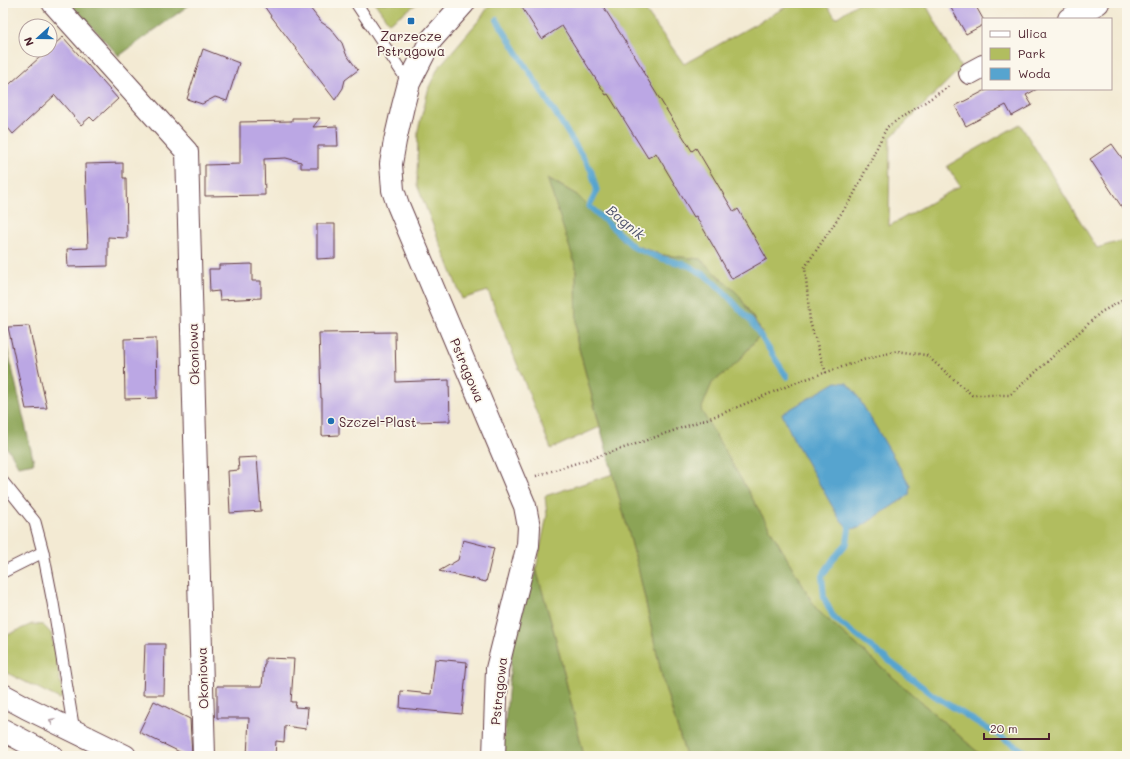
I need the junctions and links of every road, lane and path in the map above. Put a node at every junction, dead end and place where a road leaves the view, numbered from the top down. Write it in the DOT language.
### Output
graph roads {
  1 [pos="53,3"];
  2 [pos="356,3"];
  3 [pos="464,3"];
  4 [pos="1098,3"];
  5 [pos="1070,18"];
  6 [pos="977,69"];
  7 [pos="409,83"];
  8 [pos="1127,298"];
  9 [pos="826,373"];
  10 [pos="3,482"];
  11 [pos="516,483"];
  12 [pos="43,552"];
  13 [pos="3,572"];
  14 [pos="3,695"];
  15 [pos="74,732"];
  16 [pos="16,741"];
  17 [pos="52,756"];
  18 [pos="125,756"];
  19 [pos="204,756"];
  20 [pos="494,756"];
  1 -- 19 [label="street, Okoniowa"];
  2 -- 7 [label="lane"];
  3 -- 7 [label="street, Pstrągowa"];
  4 -- 5 [label="street"];
  6 -- 9 [label="path"];
  7 -- 11 [label="street, Pstrągowa"];
  8 -- 9 [label="path"];
  9 -- 11 [label="path"];
  10 -- 12 [label="lane"];
  11 -- 20 [label="street, Pstrągowa"];
  12 -- 13 [label="lane"];
  12 -- 15 [label="lane"];
  15 -- 14 [label="street, one-way"];
  15 -- 18 [label="street"];
  16 -- 17 [label="street"];
}
